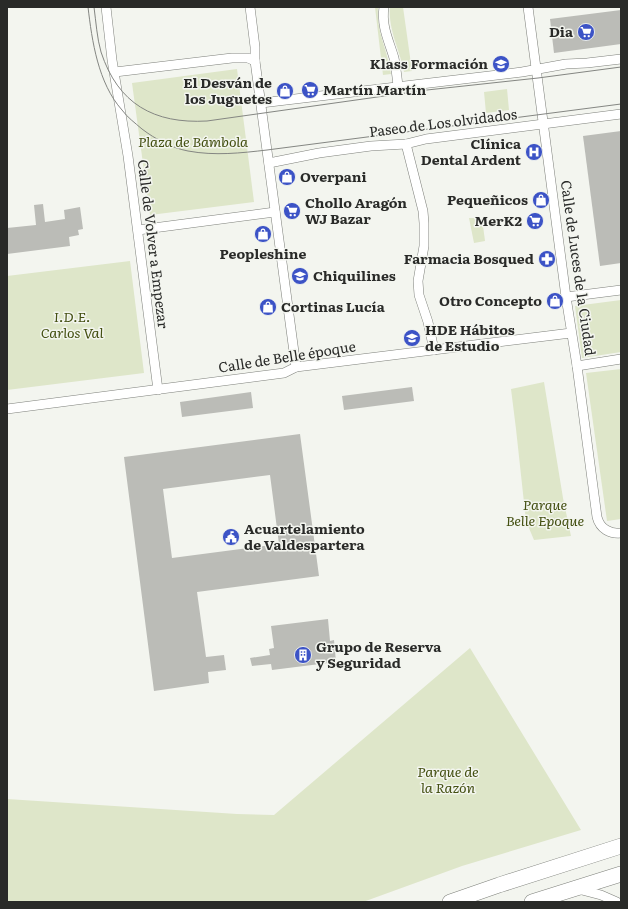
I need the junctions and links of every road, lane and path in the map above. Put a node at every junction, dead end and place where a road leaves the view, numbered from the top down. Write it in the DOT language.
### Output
graph roads {
  1 [pos="106,7"];
  2 [pos="250,7"];
  3 [pos="384,7"];
  4 [pos="528,7"];
  5 [pos="621,59"];
  6 [pos="254,61"];
  7 [pos="537,69"];
  8 [pos="115,72"];
  9 [pos="398,86"];
  10 [pos="261,103"];
  11 [pos="621,114"];
  12 [pos="544,124"];
  13 [pos="406,144"];
  14 [pos="269,163"];
  15 [pos="275,212"];
  16 [pos="138,230"];
  17 [pos="621,290"];
  18 [pos="566,297"];
  19 [pos="571,333"];
  20 [pos="434,350"];
  21 [pos="621,359"];
  22 [pos="577,366"];
  23 [pos="296,367"];
  24 [pos="158,390"];
  25 [pos="7,409"];
  26 [pos="621,533"];
  27 [pos="621,846"];
  28 [pos="621,874"];
  29 [pos="575,889"];
  30 [pos="450,902"];
  31 [pos="532,902"];
  32 [pos="617,902"];
  1 -- 8 [label="street, Calle de Volver a Empezar"];
  2 -- 6 [label="street"];
  3 -- 9 [label="street"];
  4 -- 7 [label="street, Calle de Luces de la Ciudad"];
  5 -- 7 [label="street"];
  6 -- 8 [label="street"];
  6 -- 10 [label="street"];
  7 -- 9 [label="street"];
  7 -- 12 [label="street, Calle de Luces de la Ciudad"];
  8 -- 16 [label="street, Calle de Volver a Empezar"];
  9 -- 10 [label="street"];
  10 -- 14 [label="street"];
  11 -- 12 [label="street, Paseo de Los olvidados"];
  12 -- 13 [label="street, Paseo de Los olvidados"];
  12 -- 18 [label="street, Calle de Luces de la Ciudad"];
  13 -- 14 [label="street, Paseo de Los olvidados"];
  13 -- 20 [label="street"];
  14 -- 15 [label="street"];
  15 -- 16 [label="street"];
  15 -- 23 [label="street"];
  16 -- 24 [label="street, Calle de Volver a Empezar"];
  17 -- 18 [label="street"];
  18 -- 19 [label="street, Calle de Luces de la Ciudad"];
  19 -- 20 [label="street, Calle de Belle époque"];
  19 -- 22 [label="street, Calle de Luces de la Ciudad"];
  20 -- 23 [label="street, Calle de Belle époque"];
  21 -- 22 [label="street"];
  22 -- 26 [label="street, Calle de Luces de la Ciudad"];
  23 -- 24 [label="street, Calle de Belle époque"];
  24 -- 25 [label="street, Calle de Belle époque"];
  27 -- 30 [label="main road"];
  28 -- 29 [label="main road"];
  29 -- 31 [label="main road"];
  29 -- 32 [label="street"];
}
